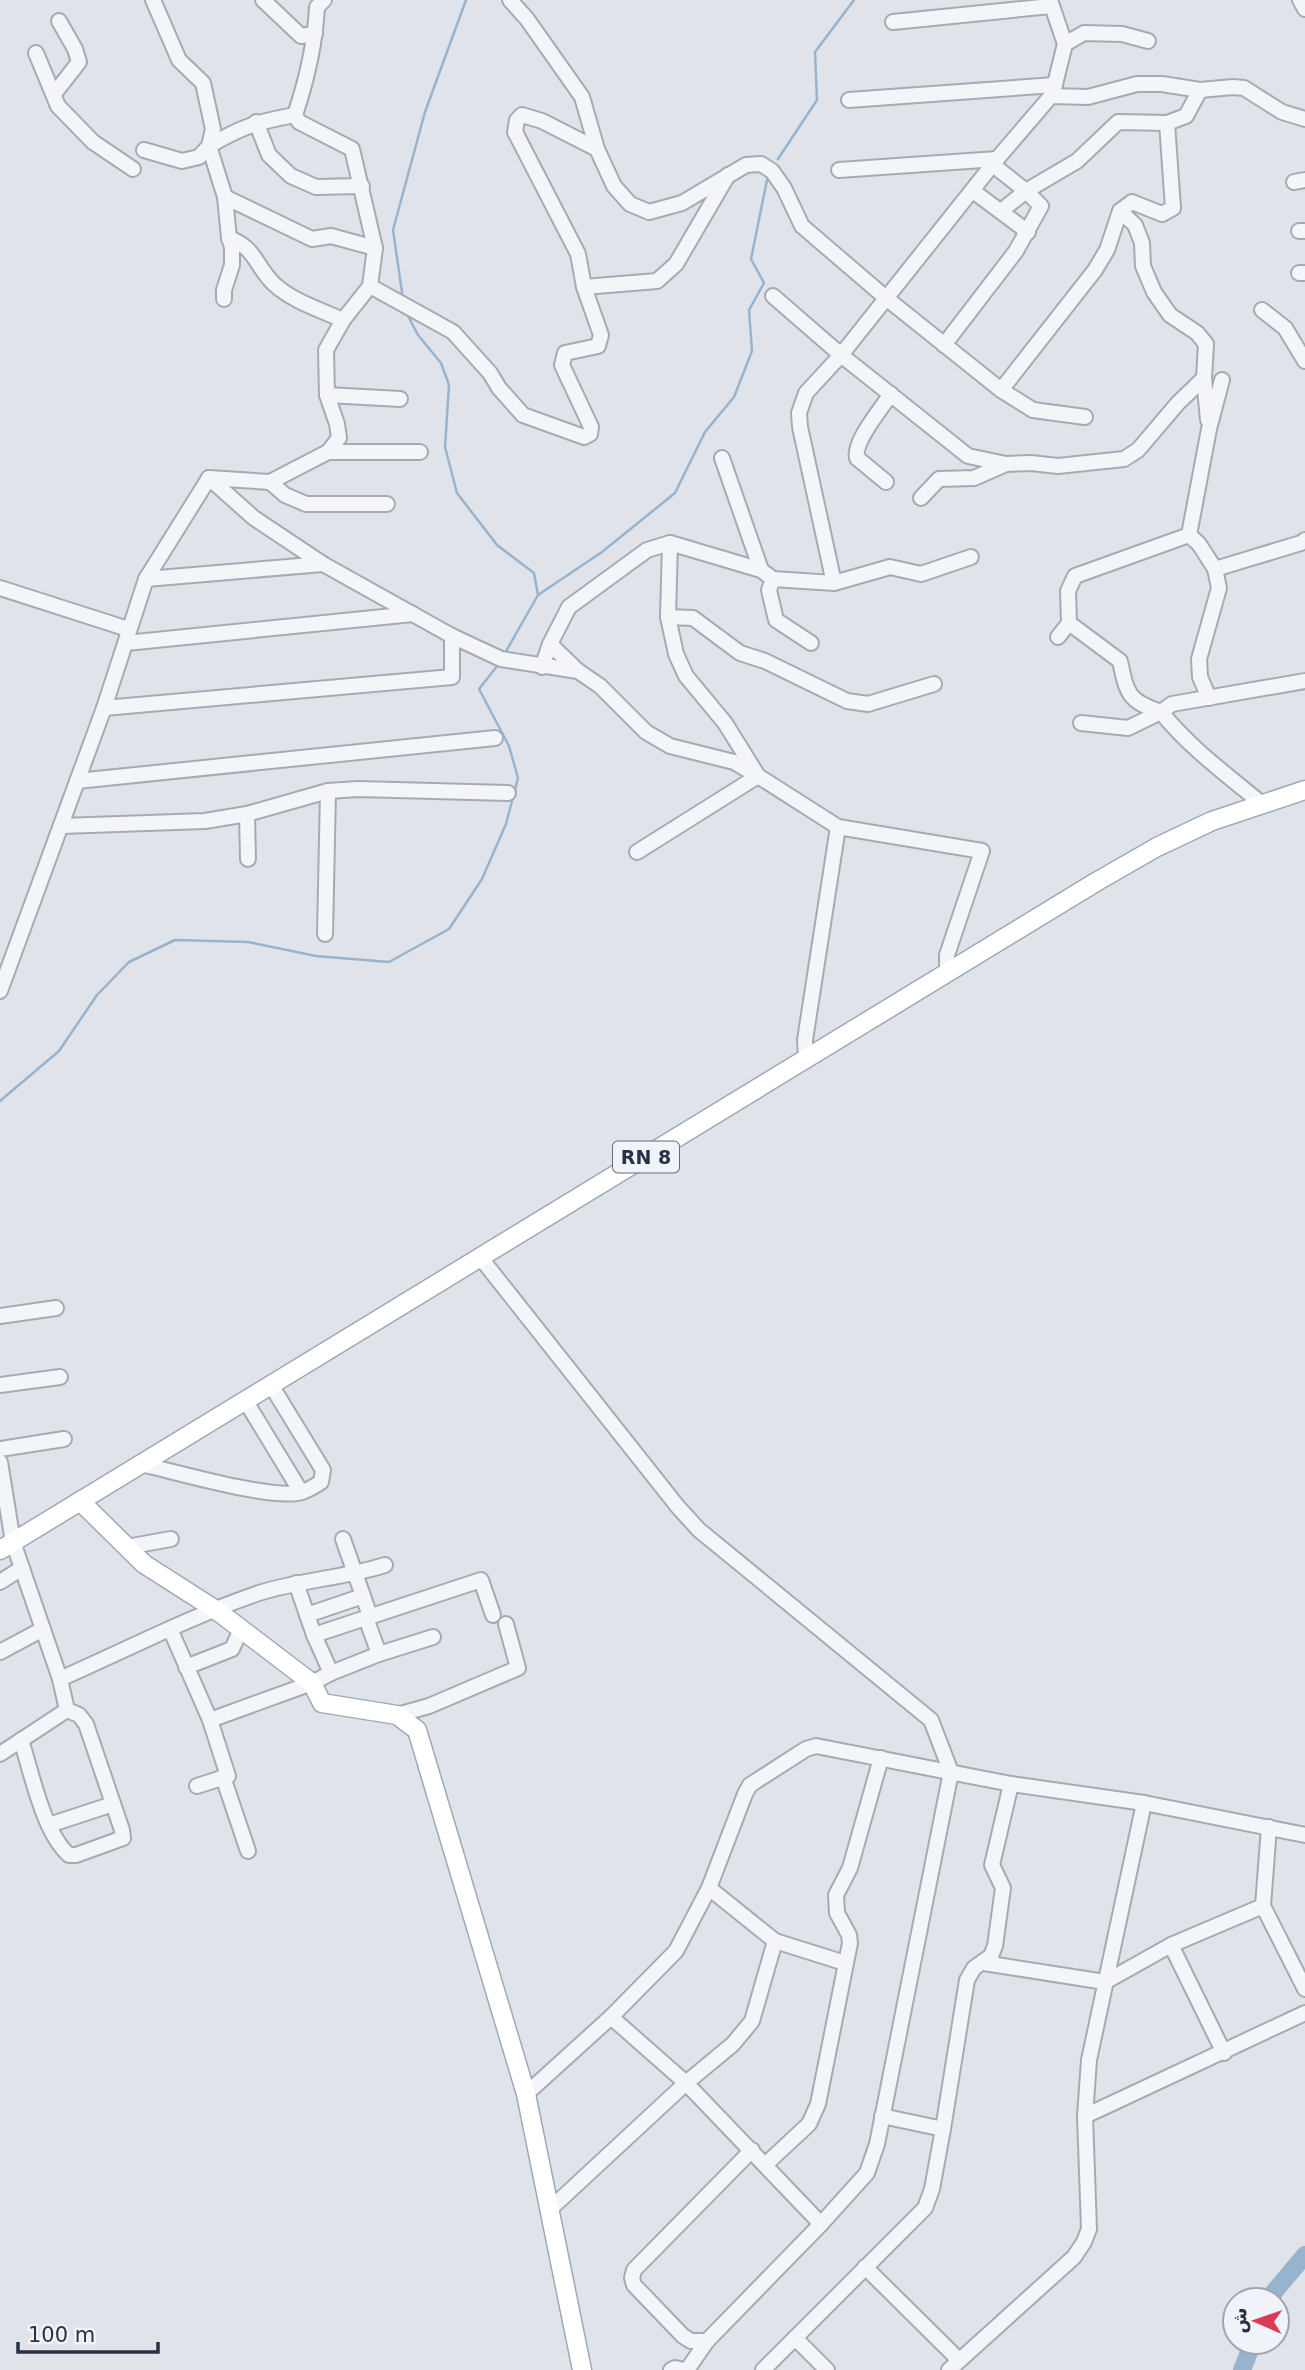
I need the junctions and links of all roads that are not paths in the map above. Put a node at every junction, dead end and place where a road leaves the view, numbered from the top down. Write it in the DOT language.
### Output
graph roads {
  1 [pos="153,0"];
  2 [pos="263,0"];
  3 [pos="510,0"];
  4 [pos="1300,0"];
  5 [pos="317,2"];
  6 [pos="1050,3"];
  7 [pos="1305,9"];
  8 [pos="59,21"];
  9 [pos="893,22"];
  10 [pos="316,34"];
  11 [pos="1148,41"];
  12 [pos="1065,44"];
  13 [pos="36,53"];
  14 [pos="1200,90"];
  15 [pos="1053,91"];
  16 [pos="54,94"];
  17 [pos="849,100"];
  18 [pos="295,115"];
  19 [pos="1305,119"];
  20 [pos="256,122"];
  21 [pos="1167,123"];
  22 [pos="209,146"];
  23 [pos="597,149"];
  24 [pos="144,150"];
  25 [pos="995,162"];
  26 [pos="133,169"];
  27 [pos="839,170"];
  28 [pos="729,174"];
  29 [pos="362,186"];
  30 [pos="973,191"];
  31 [pos="1026,191"];
  32 [pos="225,197"];
  33 [pos="1002,211"];
  34 [pos="1120,211"];
  35 [pos="1028,232"];
  36 [pos="229,238"];
  37 [pos="374,247"];
  38 [pos="370,286"];
  39 [pos="584,288"];
  40 [pos="774,296"];
  41 [pos="886,298"];
  42 [pos="225,299"];
  43 [pos="1262,310"];
  44 [pos="343,320"];
  45 [pos="944,345"];
  46 [pos="841,355"];
  47 [pos="1305,360"];
  48 [pos="1204,378"];
  49 [pos="1223,380"];
  50 [pos="1001,390"];
  51 [pos="891,394"];
  52 [pos="327,395"];
  53 [pos="400,399"];
  54 [pos="1085,417"];
  55 [pos="1209,429"];
  56 [pos="328,452"];
  57 [pos="420,452"];
  58 [pos="722,458"];
  59 [pos="1006,464"];
  60 [pos="209,478"];
  61 [pos="270,482"];
  62 [pos="886,482"];
  63 [pos="921,498"];
  64 [pos="387,504"];
  65 [pos="1189,535"];
  66 [pos="1305,540"];
  67 [pos="670,543"];
  68 [pos="1283,548"];
  69 [pos="1305,551"];
  70 [pos="971,557"];
  71 [pos="323,564"];
  72 [pos="1215,569"];
  73 [pos="761,570"];
  74 [pos="146,579"];
  75 [pos="773,579"];
  76 [pos="834,583"];
  77 [pos="0,588"];
  78 [pos="414,614"];
  79 [pos="668,617"];
  80 [pos="1069,623"];
  81 [pos="127,636"];
  82 [pos="452,636"];
  83 [pos="1058,636"];
  84 [pos="811,643"];
  85 [pos="550,644"];
  86 [pos="542,667"];
  87 [pos="579,671"];
  88 [pos="1305,681"];
  89 [pos="934,684"];
  90 [pos="1209,698"];
  91 [pos="104,708"];
  92 [pos="1161,712"];
  93 [pos="1081,723"];
  94 [pos="495,738"];
  95 [pos="758,776"];
  96 [pos="77,781"];
  97 [pos="1305,790"];
  98 [pos="328,791"];
  99 [pos="508,793"];
  100 [pos="1262,804"];
  101 [pos="247,814"];
  102 [pos="61,826"];
  103 [pos="838,827"];
  104 [pos="636,852"];
  105 [pos="248,859"];
  106 [pos="325,934"];
  107 [pos="947,974"];
  108 [pos="0,991"];
  109 [pos="806,1060"];
  110 [pos="480,1257"];
  111 [pos="56,1308"];
  112 [pos="0,1316"];
  113 [pos="60,1377"];
  114 [pos="0,1385"];
  115 [pos="271,1385"];
  116 [pos="245,1400"];
  117 [pos="64,1440"];
  118 [pos="0,1449"];
  119 [pos="0,1462"];
  120 [pos="140,1464"];
  121 [pos="301,1493"];
  122 [pos="80,1501"];
  123 [pos="171,1539"];
  124 [pos="343,1539"];
  125 [pos="7,1546"];
  126 [pos="126,1547"];
  127 [pos="385,1565"];
  128 [pos="22,1568"];
  129 [pos="355,1574"];
  130 [pos="0,1582"];
  131 [pos="296,1583"];
  132 [pos="363,1596"];
  133 [pos="216,1610"];
  134 [pos="307,1615"];
  135 [pos="493,1615"];
  136 [pos="368,1617"];
  137 [pos="506,1624"];
  138 [pos="43,1629"];
  139 [pos="241,1629"];
  140 [pos="171,1630"];
  141 [pos="314,1635"];
  142 [pos="433,1637"];
  143 [pos="0,1652"];
  144 [pos="379,1654"];
  145 [pos="187,1667"];
  146 [pos="331,1673"];
  147 [pos="60,1679"];
  148 [pos="312,1683"];
  149 [pos="67,1710"];
  150 [pos="397,1715"];
  151 [pos="210,1720"];
  152 [pos="21,1740"];
  153 [pos="0,1755"];
  154 [pos="881,1758"];
  155 [pos="951,1772"];
  156 [pos="223,1777"];
  157 [pos="1011,1784"];
  158 [pos="197,1786"];
  159 [pos="1144,1802"];
  160 [pos="113,1804"];
  161 [pos="49,1825"];
  162 [pos="1269,1827"];
  163 [pos="1305,1835"];
  164 [pos="248,1851"];
  165 [pos="709,1888"];
  166 [pos="1263,1906"];
  167 [pos="775,1941"];
  168 [pos="1171,1945"];
  169 [pos="989,1961"];
  170 [pos="845,1963"];
  171 [pos="1105,1982"];
  172 [pos="1305,1989"];
  173 [pos="1305,2013"];
  174 [pos="611,2017"];
  175 [pos="1224,2053"];
  176 [pos="686,2083"];
  177 [pos="526,2094"];
  178 [pos="881,2116"];
  179 [pos="1085,2116"];
  180 [pos="943,2129"];
  181 [pos="752,2151"];
  182 [pos="766,2164"];
  183 [pos="548,2211"];
  184 [pos="821,2224"];
  185 [pos="865,2267"];
  186 [pos="795,2338"];
  187 [pos="707,2341"];
  188 [pos="954,2365"];
  189 [pos="582,2370"];
  190 [pos="671,2370"];
  191 [pos="686,2370"];
  192 [pos="763,2370"];
  193 [pos="827,2370"];
  1 -- 22 [label="street"];
  2 -- 10 [label="street"];
  3 -- 23 [label="street"];
  4 -- 7 [label="street"];
  5 -- 10 [label="street"];
  6 -- 9 [label="street"];
  6 -- 12 [label="street"];
  8 -- 16 [label="street"];
  10 -- 18 [label="street"];
  11 -- 12 [label="street"];
  12 -- 15 [label="street"];
  13 -- 16 [label="street"];
  14 -- 15 [label="street"];
  14 -- 19 [label="street"];
  14 -- 21 [label="street"];
  15 -- 17 [label="street"];
  15 -- 25 [label="street"];
  16 -- 26 [label="street"];
  18 -- 20 [label="street"];
  18 -- 29 [label="street"];
  20 -- 22 [label="street"];
  20 -- 29 [label="street"];
  21 -- 31 [label="street"];
  21 -- 34 [label="street"];
  22 -- 24 [label="street"];
  22 -- 32 [label="street"];
  23 -- 28 [label="street"];
  23 -- 39 [label="street"];
  25 -- 27 [label="street"];
  25 -- 30 [label="street"];
  25 -- 31 [label="street"];
  28 -- 39 [label="street"];
  28 -- 41 [label="street"];
  29 -- 37 [label="street"];
  30 -- 33 [label="street"];
  30 -- 41 [label="street"];
  31 -- 33 [label="street"];
  31 -- 35 [label="street"];
  32 -- 36 [label="street"];
  32 -- 37 [label="street"];
  33 -- 35 [label="street"];
  34 -- 48 [label="street"];
  34 -- 50 [label="street"];
  35 -- 45 [label="street"];
  36 -- 42 [label="street"];
  36 -- 44 [label="street"];
  37 -- 38 [label="street"];
  38 -- 39 [label="street"];
  38 -- 44 [label="street"];
  40 -- 46 [label="street"];
  41 -- 45 [label="street"];
  41 -- 46 [label="street"];
  43 -- 47 [label="street"];
  44 -- 52 [label="street"];
  45 -- 50 [label="street"];
  46 -- 51 [label="street"];
  46 -- 76 [label="street"];
  48 -- 55 [label="street"];
  48 -- 59 [label="street"];
  49 -- 55 [label="street"];
  50 -- 54 [label="street"];
  51 -- 59 [label="street"];
  51 -- 62 [label="street"];
  52 -- 53 [label="street"];
  52 -- 56 [label="street"];
  55 -- 65 [label="street"];
  56 -- 57 [label="street"];
  56 -- 61 [label="street"];
  58 -- 73 [label="street"];
  59 -- 63 [label="street"];
  60 -- 61 [label="street"];
  60 -- 71 [label="street"];
  60 -- 74 [label="street"];
  61 -- 64 [label="street"];
  65 -- 72 [label="street"];
  65 -- 80 [label="street"];
  66 -- 68 [label="street"];
  67 -- 73 [label="street"];
  67 -- 79 [label="street"];
  67 -- 85 [label="street"];
  68 -- 69 [label="street"];
  68 -- 72 [label="street"];
  70 -- 76 [label="street"];
  71 -- 74 [label="street"];
  71 -- 78 [label="street"];
  72 -- 90 [label="street"];
  73 -- 75 [label="street"];
  74 -- 81 [label="street"];
  75 -- 76 [label="street"];
  75 -- 84 [label="street"];
  77 -- 81 [label="street"];
  78 -- 81 [label="street"];
  78 -- 82 [label="street"];
  79 -- 89 [label="street"];
  79 -- 95 [label="street"];
  80 -- 83 [label="street"];
  80 -- 92 [label="street"];
  81 -- 91 [label="street"];
  82 -- 86 [label="street"];
  82 -- 91 [label="street"];
  85 -- 86 [label="street"];
  85 -- 87 [label="street"];
  86 -- 87 [label="street"];
  87 -- 95 [label="street"];
  88 -- 90 [label="street"];
  90 -- 92 [label="street"];
  91 -- 96 [label="street"];
  92 -- 93 [label="street"];
  92 -- 100 [label="street"];
  94 -- 96 [label="street"];
  95 -- 103 [label="street"];
  95 -- 104 [label="street"];
  96 -- 102 [label="street"];
  97 -- 100 [label="main road, RN 8"];
  98 -- 99 [label="street"];
  98 -- 101 [label="street"];
  98 -- 106 [label="street"];
  100 -- 107 [label="main road, RN 8"];
  101 -- 102 [label="street"];
  101 -- 105 [label="street"];
  102 -- 108 [label="street"];
  103 -- 107 [label="street"];
  103 -- 109 [label="street"];
  107 -- 109 [label="main road, RN 8"];
  109 -- 110 [label="main road, RN 8"];
  110 -- 115 [label="main road, RN 8"];
  110 -- 155 [label="street"];
  111 -- 112 [label="street"];
  113 -- 114 [label="street"];
  115 -- 116 [label="main road, RN 8"];
  115 -- 121 [label="street"];
  116 -- 120 [label="main road, RN 8"];
  116 -- 121 [label="street"];
  117 -- 118 [label="street"];
  119 -- 125 [label="street"];
  120 -- 121 [label="street"];
  120 -- 122 [label="main road, RN 8"];
  122 -- 125 [label="main road, RN 8"];
  122 -- 126 [label="main road"];
  123 -- 126 [label="street"];
  124 -- 129 [label="street"];
  125 -- 128 [label="street"];
  126 -- 133 [label="main road"];
  127 -- 129 [label="street"];
  128 -- 130 [label="street"];
  128 -- 138 [label="street"];
  129 -- 131 [label="street"];
  129 -- 132 [label="street"];
  131 -- 133 [label="street"];
  131 -- 134 [label="street"];
  132 -- 134 [label="street"];
  132 -- 136 [label="street"];
  133 -- 139 [label="main road"];
  133 -- 140 [label="street"];
  134 -- 141 [label="street"];
  135 -- 136 [label="street"];
  136 -- 141 [label="street"];
  136 -- 144 [label="street"];
  137 -- 150 [label="street"];
  138 -- 143 [label="street"];
  138 -- 147 [label="street"];
  139 -- 145 [label="street"];
  139 -- 148 [label="main road"];
  140 -- 145 [label="street"];
  140 -- 147 [label="street"];
  141 -- 146 [label="street"];
  142 -- 144 [label="street"];
  144 -- 146 [label="street"];
  145 -- 151 [label="street"];
  146 -- 148 [label="street"];
  147 -- 149 [label="street"];
  148 -- 150 [label="main road"];
  148 -- 151 [label="street"];
  149 -- 152 [label="street"];
  149 -- 160 [label="street"];
  150 -- 177 [label="main road"];
  151 -- 156 [label="street"];
  152 -- 153 [label="street"];
  152 -- 161 [label="street"];
  154 -- 155 [label="street"];
  154 -- 165 [label="street"];
  154 -- 170 [label="street"];
  155 -- 157 [label="street"];
  155 -- 178 [label="street"];
  156 -- 158 [label="street"];
  156 -- 164 [label="street"];
  157 -- 159 [label="street"];
  157 -- 169 [label="street"];
  159 -- 162 [label="street"];
  159 -- 171 [label="street"];
  160 -- 161 [label="street"];
  160 -- 161 [label="street"];
  162 -- 163 [label="street"];
  162 -- 166 [label="street"];
  165 -- 167 [label="street"];
  165 -- 174 [label="street"];
  166 -- 168 [label="street"];
  166 -- 172 [label="street"];
  167 -- 170 [label="street"];
  167 -- 176 [label="street"];
  168 -- 171 [label="street"];
  168 -- 175 [label="street"];
  169 -- 171 [label="street"];
  169 -- 180 [label="street"];
  170 -- 182 [label="street"];
  171 -- 179 [label="street"];
  173 -- 175 [label="street"];
  174 -- 176 [label="street"];
  174 -- 177 [label="street"];
  175 -- 179 [label="street"];
  176 -- 181 [label="street"];
  176 -- 183 [label="street"];
  177 -- 183 [label="main road"];
  178 -- 180 [label="street"];
  178 -- 184 [label="street"];
  179 -- 188 [label="street"];
  180 -- 185 [label="street"];
  181 -- 182 [label="street"];
  181 -- 187 [label="street"];
  182 -- 184 [label="street"];
  183 -- 189 [label="main road"];
  184 -- 187 [label="street"];
  185 -- 186 [label="street"];
  185 -- 188 [label="street"];
  186 -- 192 [label="street"];
  186 -- 193 [label="street"];
  187 -- 191 [label="street"];
  190 -- 191 [label="street"];
}
